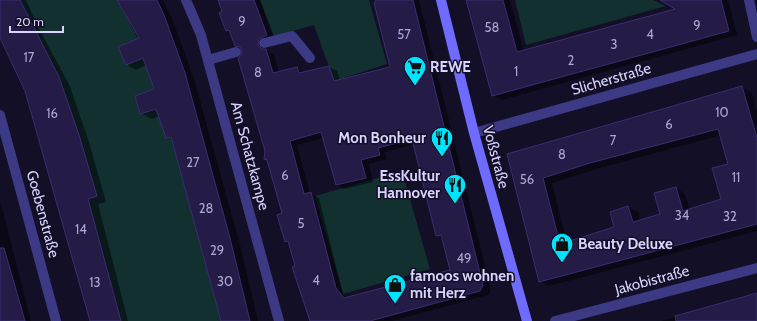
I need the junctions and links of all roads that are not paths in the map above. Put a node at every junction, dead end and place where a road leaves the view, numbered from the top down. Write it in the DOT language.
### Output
graph roads {
  1 [pos="186,0"];
  2 [pos="441,0"];
  3 [pos="749,0"];
  4 [pos="757,37"];
  5 [pos="264,43"];
  6 [pos="236,52"];
  7 [pos="757,54"];
  8 [pos="310,58"];
  9 [pos="208,60"];
  10 [pos="0,116"];
  11 [pos="474,133"];
  12 [pos="757,268"];
  13 [pos="56,321"];
  14 [pos="279,321"];
  15 [pos="527,321"];
  16 [pos="555,321"];
  1 -- 9 [label="street, Am Schatzkampe"];
  2 -- 11 [label="street, Voßstraße"];
  3 -- 4 [label="street"];
  5 -- 8 [label="street"];
  6 -- 9 [label="street"];
  7 -- 11 [label="street, Slicherstraße"];
  9 -- 14 [label="street, Am Schatzkampe"];
  10 -- 13 [label="street, Goebenstraße"];
  11 -- 15 [label="street, Voßstraße"];
  12 -- 16 [label="street, Jakobistraße"];
}
